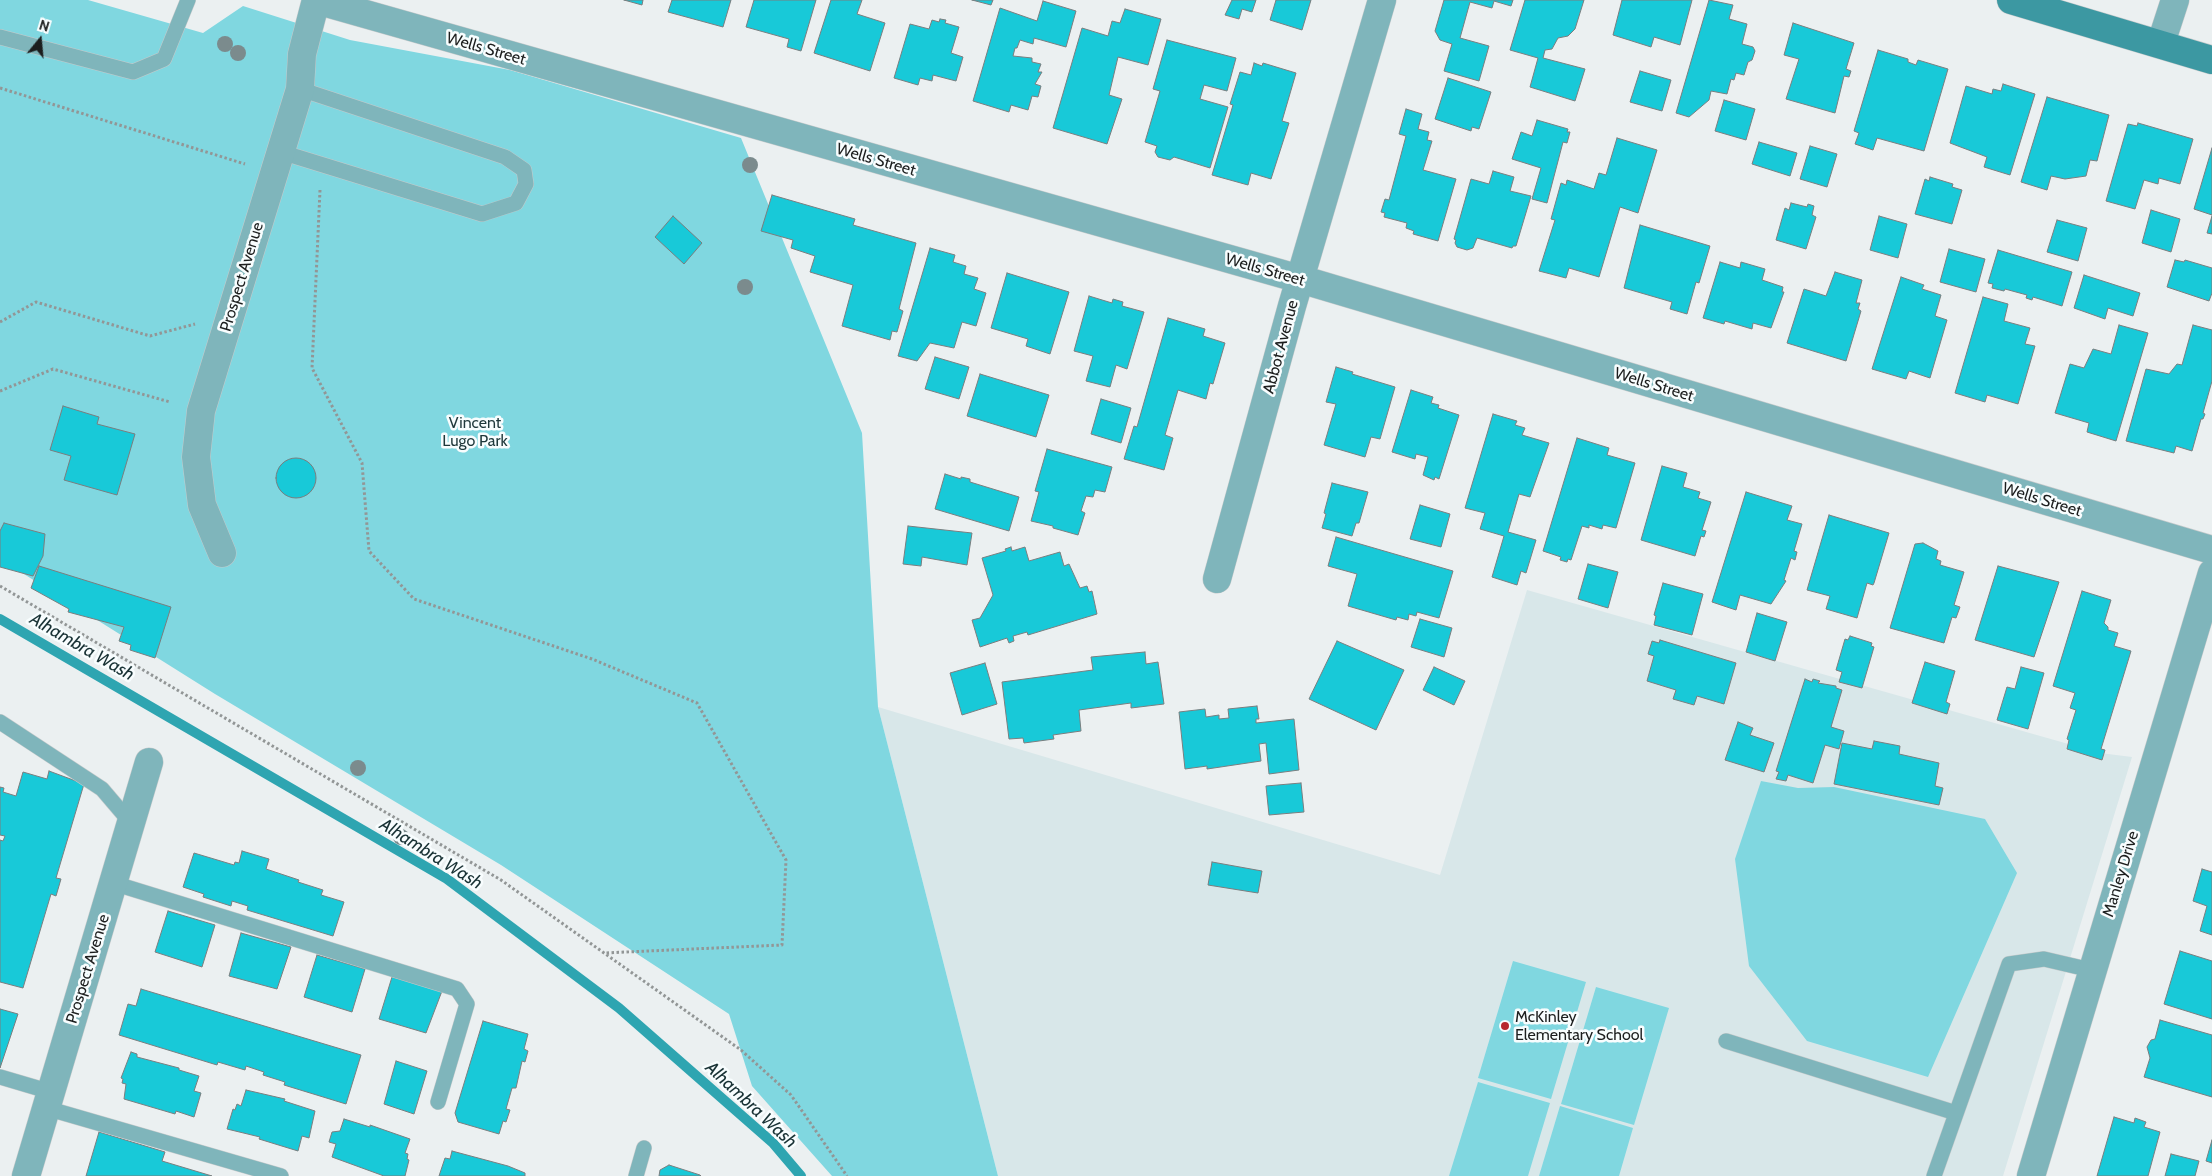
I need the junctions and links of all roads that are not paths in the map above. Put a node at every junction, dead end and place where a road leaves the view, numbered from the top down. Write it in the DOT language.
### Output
graph roads {
  1 [pos="188,0"];
  2 [pos="316,0"];
  3 [pos="1382,0"];
  4 [pos="2011,0"];
  5 [pos="2175,0"];
  6 [pos="0,37"];
  7 [pos="2161,43"];
  8 [pos="2212,60"];
  9 [pos="300,89"];
  10 [pos="277,162"];
  11 [pos="1300,280"];
  12 [pos="2212,550"];
  13 [pos="222,553"];
  14 [pos="2212,573"];
  15 [pos="1217,579"];
  16 [pos="0,722"];
  17 [pos="149,762"];
  18 [pos="131,823"];
  19 [pos="113,883"];
  20 [pos="2091,970"];
  21 [pos="1726,1041"];
  22 [pos="0,1077"];
  23 [pos="49,1100"];
  24 [pos="438,1102"];
  25 [pos="1956,1113"];
  26 [pos="644,1148"];
  27 [pos="26,1176"];
  28 [pos="281,1176"];
  29 [pos="636,1176"];
  30 [pos="1934,1176"];
  31 [pos="2031,1176"];
  1 -- 6 [label="lane"];
  2 -- 9 [label="street, Prospect Avenue"];
  2 -- 11 [label="street, Wells Street"];
  3 -- 11 [label="street, Abbot Avenue"];
  4 -- 7 [label="street"];
  5 -- 7 [label="street"];
  7 -- 8 [label="street"];
  9 -- 10 [label="street, Prospect Avenue"];
  9 -- 10 [label="lane"];
  10 -- 13 [label="street, Prospect Avenue"];
  11 -- 12 [label="street, Wells Street"];
  11 -- 15 [label="street, Abbot Avenue"];
  14 -- 20 [label="street, Manley Drive"];
  16 -- 18 [label="lane"];
  17 -- 18 [label="street, Prospect Avenue"];
  18 -- 19 [label="street, Prospect Avenue"];
  19 -- 23 [label="street, Prospect Avenue"];
  19 -- 24 [label="lane"];
  20 -- 25 [label="lane"];
  20 -- 31 [label="street, Manley Drive"];
  21 -- 25 [label="lane"];
  22 -- 23 [label="lane"];
  23 -- 27 [label="street, Prospect Avenue"];
  23 -- 28 [label="lane"];
  25 -- 30 [label="lane"];
  26 -- 29 [label="lane"];
}
